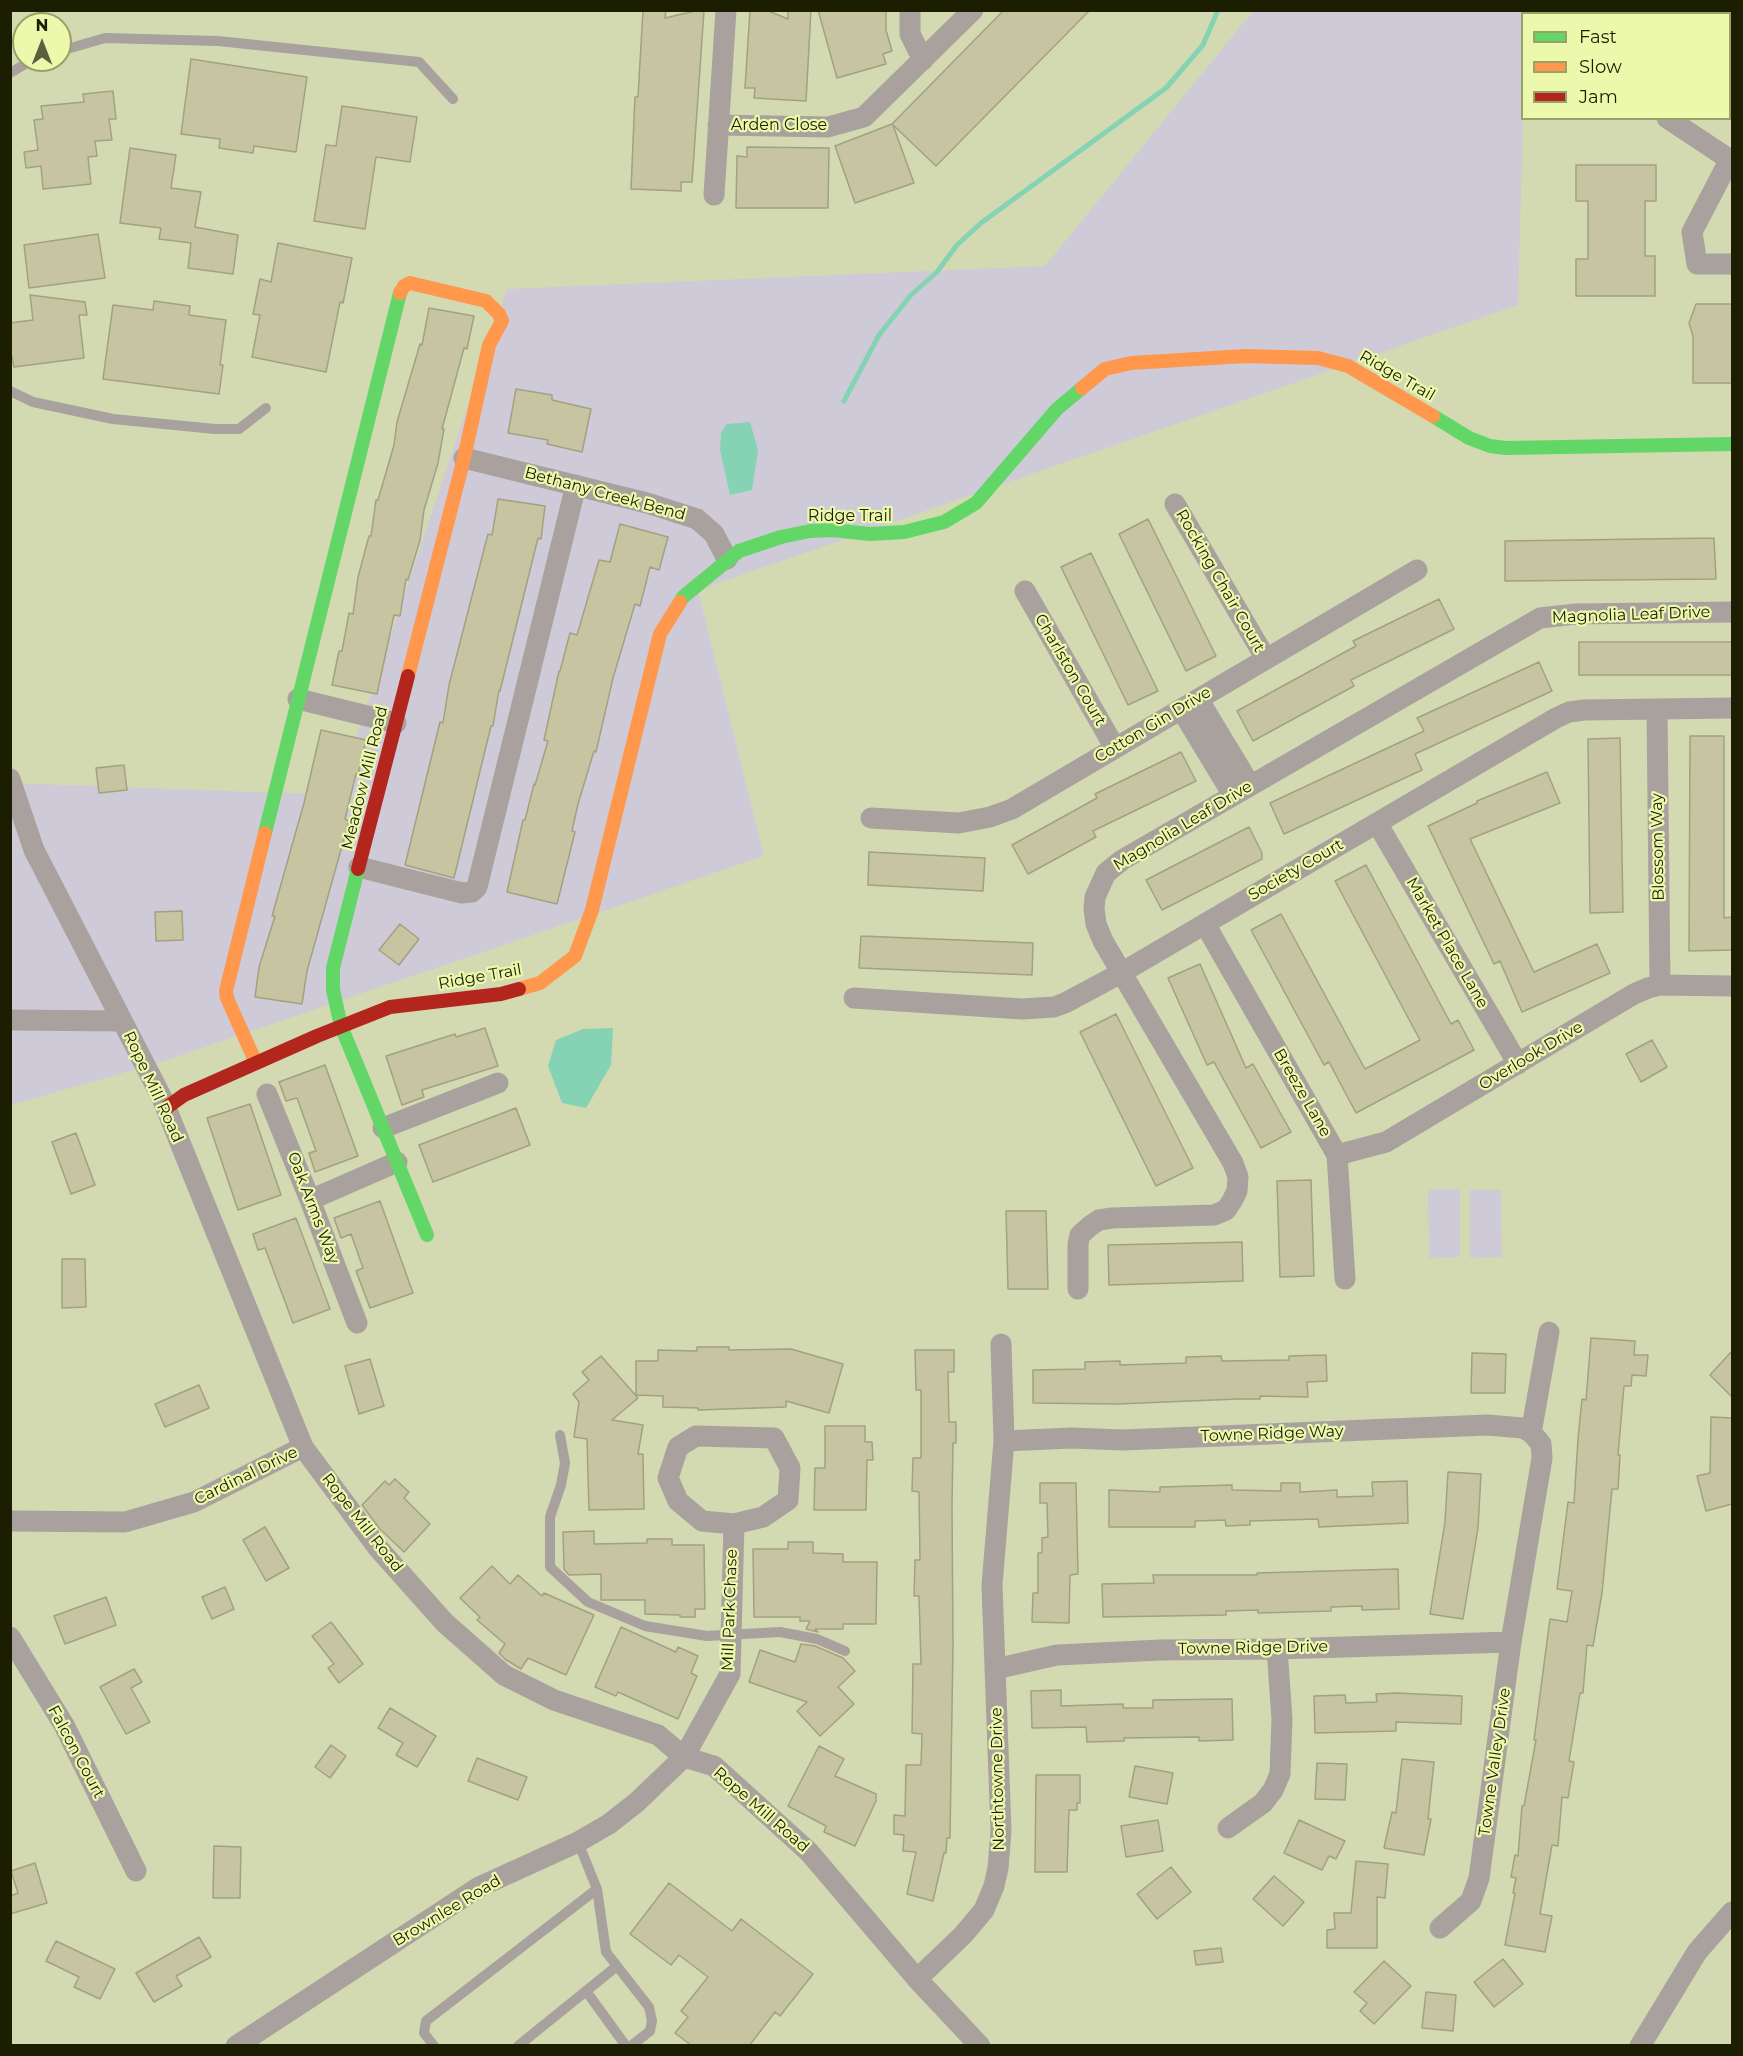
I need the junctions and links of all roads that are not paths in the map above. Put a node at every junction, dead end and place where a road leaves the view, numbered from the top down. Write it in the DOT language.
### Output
graph roads {
  1 [pos="726,10"];
  2 [pos="910,10"];
  3 [pos="974,10"];
  4 [pos="72,48"];
  5 [pos="923,60"];
  6 [pos="453,99"];
  7 [pos="1670,120"];
  8 [pos="718,125"];
  9 [pos="1731,160"];
  10 [pos="714,195"];
  11 [pos="1732,264"];
  12 [pos="10,391"];
  13 [pos="266,408"];
  14 [pos="1732,444"];
  15 [pos="464,458"];
  16 [pos="576,485"];
  17 [pos="1175,504"];
  18 [pos="727,559"];
  19 [pos="1418,570"];
  20 [pos="1024,591"];
  21 [pos="1732,612"];
  22 [pos="1266,659"];
  23 [pos="298,699"];
  24 [pos="1190,704"];
  25 [pos="1732,708"];
  26 [pos="1657,709"];
  27 [pos="396,723"];
  28 [pos="1114,748"];
  29 [pos="11,783"];
  30 [pos="1241,790"];
  31 [pos="871,819"];
  32 [pos="1377,823"];
  33 [pos="359,867"];
  34 [pos="1205,924"];
  35 [pos="1121,973"];
  36 [pos="1660,985"];
  37 [pos="1732,986"];
  38 [pos="854,998"];
  39 [pos="10,1020"];
  40 [pos="122,1021"];
  41 [pos="341,1026"];
  42 [pos="256,1063"];
  43 [pos="1518,1064"];
  44 [pos="498,1083"];
  45 [pos="267,1094"];
  46 [pos="166,1108"];
  47 [pos="383,1128"];
  48 [pos="1336,1155"];
  49 [pos="397,1162"];
  50 [pos="310,1200"];
  51 [pos="427,1235"];
  52 [pos="1345,1279"];
  53 [pos="1078,1289"];
  54 [pos="357,1323"];
  55 [pos="1549,1332"];
  56 [pos="1001,1344"];
  57 [pos="1531,1433"];
  58 [pos="560,1435"];
  59 [pos="1004,1441"];
  60 [pos="303,1447"];
  61 [pos="10,1521"];
  62 [pos="734,1524"];
  63 [pos="731,1635"];
  64 [pos="10,1637"];
  65 [pos="1511,1642"];
  66 [pos="1277,1649"];
  67 [pos="845,1651"];
  68 [pos="996,1669"];
  69 [pos="684,1757"];
  70 [pos="1228,1828"];
  71 [pos="578,1842"];
  72 [pos="136,1871"];
  73 [pos="597,1889"];
  74 [pos="1732,1912"];
  75 [pos="1440,1928"];
  76 [pos="617,1966"];
  77 [pos="917,1979"];
  78 [pos="586,1991"];
  79 [pos="236,2046"];
  80 [pos="434,2046"];
  81 [pos="518,2046"];
  82 [pos="626,2046"];
  83 [pos="631,2046"];
  84 [pos="980,2046"];
  85 [pos="1640,2046"];
  1 -- 8 [label="street"];
  2 -- 5 [label="street"];
  3 -- 5 [label="street, Arden Close"];
  4 -- 6 [label="lane"];
  5 -- 8 [label="street, Arden Close"];
  7 -- 9 [label="street"];
  8 -- 10 [label="street"];
  9 -- 11 [label="street"];
  12 -- 13 [label="lane"];
  14 -- 18 [label="street, Ridge Trail"];
  15 -- 16 [label="street, Bethany Creek Bend"];
  15 -- 23 [label="street, Meadow Mill Road"];
  15 -- 27 [label="street, Meadow Mill Road"];
  16 -- 18 [label="street, Bethany Creek Bend"];
  16 -- 33 [label="street"];
  17 -- 22 [label="street, Rocking Chair Court"];
  18 -- 41 [label="street, Ridge Trail"];
  19 -- 22 [label="street, Cotton Gin Drive"];
  20 -- 28 [label="street, Charlston Court"];
  21 -- 30 [label="street, Magnolia Leaf Drive"];
  22 -- 24 [label="street, Cotton Gin Drive"];
  23 -- 27 [label="street"];
  23 -- 42 [label="street"];
  24 -- 28 [label="street, Cotton Gin Drive"];
  24 -- 30 [label="street"];
  25 -- 26 [label="street, Society Court"];
  26 -- 32 [label="street, Society Court"];
  26 -- 36 [label="street, Blossom Way"];
  27 -- 33 [label="street, Meadow Mill Road"];
  28 -- 31 [label="street, Cotton Gin Drive"];
  29 -- 40 [label="street, Rope Mill Road"];
  30 -- 35 [label="street, Magnolia Leaf Drive"];
  32 -- 34 [label="street, Society Court"];
  32 -- 43 [label="street, Market Place Lane"];
  33 -- 41 [label="street, Meadow Mill Road"];
  34 -- 35 [label="street, Society Court"];
  34 -- 48 [label="street, Breeze Lane"];
  35 -- 38 [label="street, Society Court"];
  35 -- 53 [label="street, Magnolia Leaf Drive"];
  36 -- 37 [label="street, Overlook Drive"];
  36 -- 43 [label="street, Overlook Drive"];
  39 -- 40 [label="street"];
  40 -- 46 [label="street, Rope Mill Road"];
  41 -- 42 [label="street, Ridge Trail"];
  41 -- 47 [label="street, Meadow Mill Road"];
  42 -- 46 [label="street, Ridge Trail"];
  43 -- 48 [label="street, Overlook Drive"];
  44 -- 47 [label="street"];
  45 -- 50 [label="street, Oak Arms Way"];
  46 -- 60 [label="street, Rope Mill Road"];
  47 -- 49 [label="street, Meadow Mill Road"];
  48 -- 52 [label="street, Breeze Lane"];
  49 -- 50 [label="street"];
  49 -- 51 [label="street, Meadow Mill Road"];
  50 -- 54 [label="street, Oak Arms Way"];
  55 -- 57 [label="street"];
  56 -- 59 [label="street"];
  57 -- 59 [label="street, Towne Ridge Way"];
  57 -- 65 [label="street, Towne Valley Drive"];
  58 -- 63 [label="lane"];
  59 -- 68 [label="street, Northtowne Drive"];
  60 -- 61 [label="street, Cardinal Drive"];
  60 -- 69 [label="street, Rope Mill Road"];
  62 -- 62 [label="street"];
  62 -- 63 [label="street, Mill Park Chase"];
  63 -- 67 [label="lane"];
  63 -- 69 [label="street, Mill Park Chase"];
  64 -- 72 [label="street, Falcon Court"];
  65 -- 66 [label="street, Towne Ridge Drive"];
  65 -- 75 [label="street, Towne Valley Drive"];
  66 -- 68 [label="street, Towne Ridge Drive"];
  66 -- 70 [label="street"];
  68 -- 77 [label="street, Northtowne Drive"];
  69 -- 71 [label="street, Brownlee Road"];
  69 -- 77 [label="street, Rope Mill Road"];
  71 -- 73 [label="lane"];
  71 -- 79 [label="street, Brownlee Road"];
  73 -- 76 [label="lane"];
  73 -- 80 [label="lane"];
  74 -- 85 [label="street"];
  76 -- 78 [label="lane"];
  76 -- 83 [label="lane"];
  77 -- 84 [label="street, Rope Mill Road"];
  78 -- 81 [label="lane"];
  78 -- 82 [label="lane"];
}
